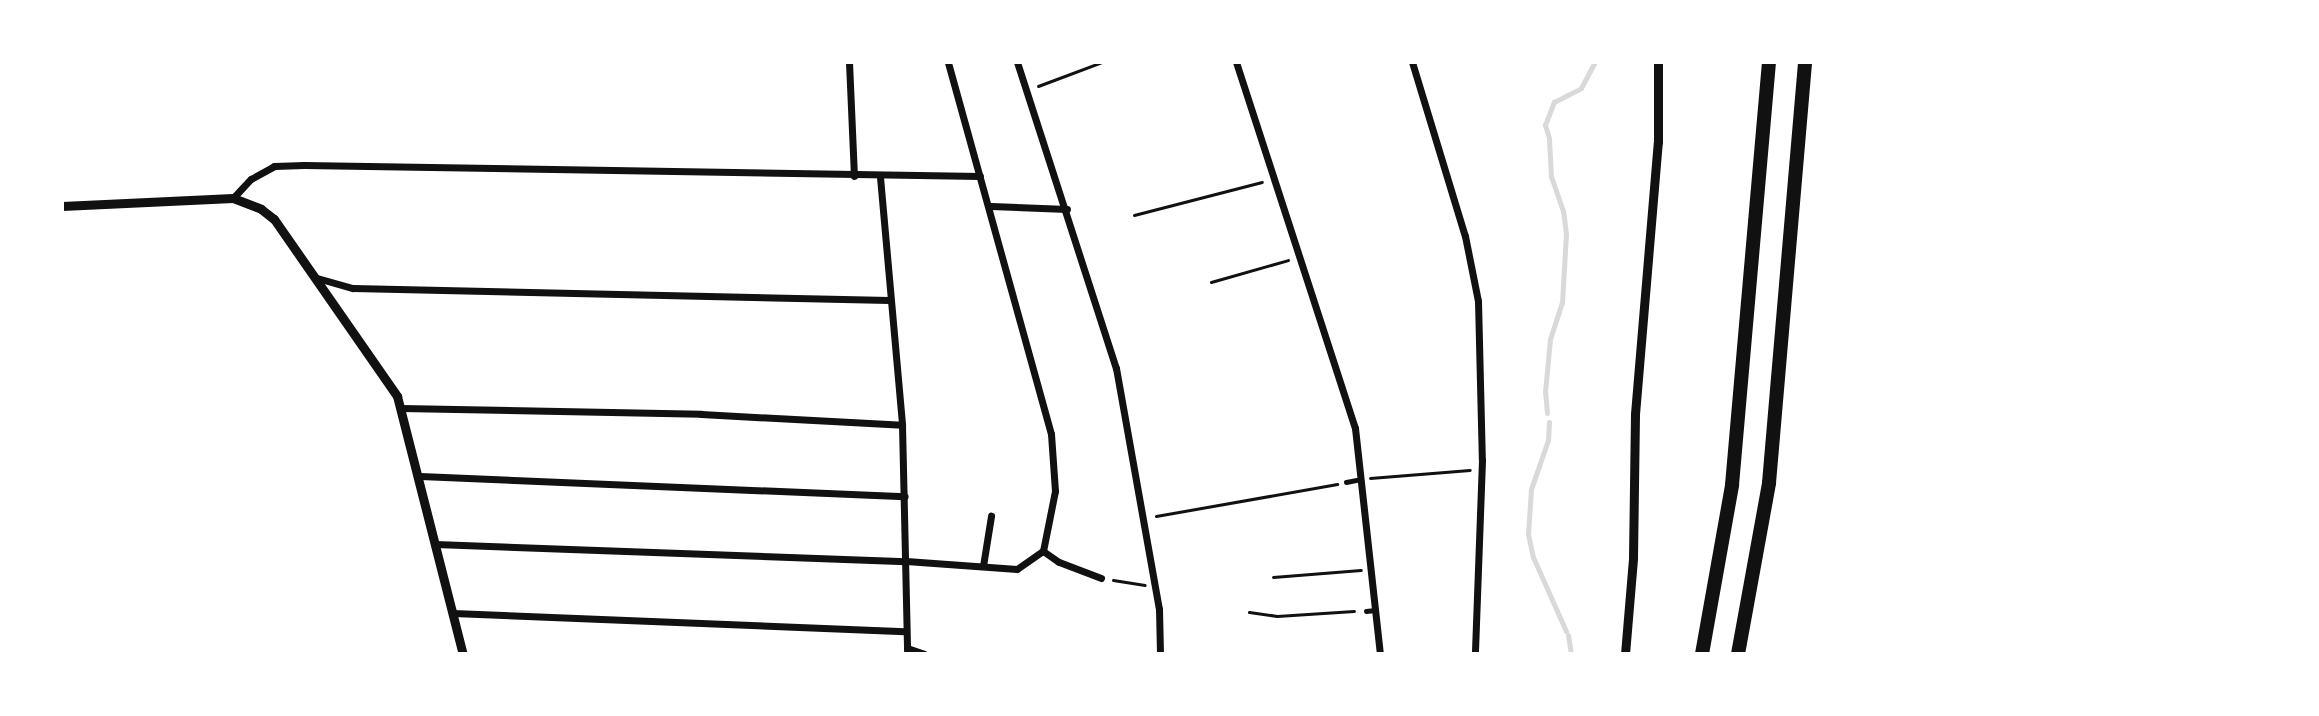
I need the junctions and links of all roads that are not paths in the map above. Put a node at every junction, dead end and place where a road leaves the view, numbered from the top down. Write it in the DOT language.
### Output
graph roads {
  1 [pos="849,62"];
  2 [pos="948,62"];
  3 [pos="1017,62"];
  4 [pos="1236,62"];
  5 [pos="1412,62"];
  6 [pos="1658,62"];
  7 [pos="1769,62"];
  8 [pos="1805,62"];
  9 [pos="854,176"];
  10 [pos="980,176"];
  11 [pos="880,177"];
  12 [pos="233,198"];
  13 [pos="62,206"];
  14 [pos="991,206"];
  15 [pos="1067,209"];
  16 [pos="317,278"];
  17 [pos="889,300"];
  18 [pos="401,408"];
  19 [pos="902,425"];
  20 [pos="420,476"];
  21 [pos="1363,479"];
  22 [pos="1346,482"];
  23 [pos="905,496"];
  24 [pos="991,516"];
  25 [pos="435,544"];
  26 [pos="1043,551"];
  27 [pos="906,561"];
  28 [pos="983,566"];
  29 [pos="1101,578"];
  30 [pos="453,613"];
  31 [pos="905,631"];
  32 [pos="907,651"];
  33 [pos="463,654"];
  34 [pos="924,654"];
  35 [pos="1160,654"];
  36 [pos="1380,654"];
  37 [pos="1475,654"];
  38 [pos="1625,654"];
  39 [pos="1702,654"];
  40 [pos="1738,654"];
  1 -- 9 [label="street"];
  2 -- 10 [label="street"];
  3 -- 15 [label="street"];
  4 -- 21 [label="street"];
  5 -- 37 [label="street"];
  6 -- 38 [label="street"];
  7 -- 39 [label="highway"];
  8 -- 40 [label="highway"];
  9 -- 11 [label="street"];
  9 -- 12 [label="street"];
  10 -- 11 [label="street"];
  10 -- 14 [label="street"];
  11 -- 17 [label="street"];
  12 -- 13 [label="street"];
  12 -- 16 [label="street"];
  14 -- 15 [label="street"];
  14 -- 26 [label="street"];
  15 -- 35 [label="street"];
  16 -- 17 [label="street"];
  16 -- 18 [label="street"];
  17 -- 19 [label="street"];
  18 -- 19 [label="street"];
  18 -- 20 [label="street"];
  19 -- 23 [label="street"];
  20 -- 23 [label="street"];
  20 -- 25 [label="street"];
  21 -- 22 [label="street"];
  21 -- 36 [label="street"];
  23 -- 27 [label="street"];
  24 -- 28 [label="street"];
  25 -- 27 [label="street"];
  25 -- 30 [label="street"];
  26 -- 28 [label="street"];
  26 -- 29 [label="street"];
  27 -- 28 [label="street"];
  27 -- 31 [label="street"];
  30 -- 31 [label="street"];
  30 -- 33 [label="street"];
  31 -- 32 [label="street"];
  32 -- 34 [label="street"];
}
